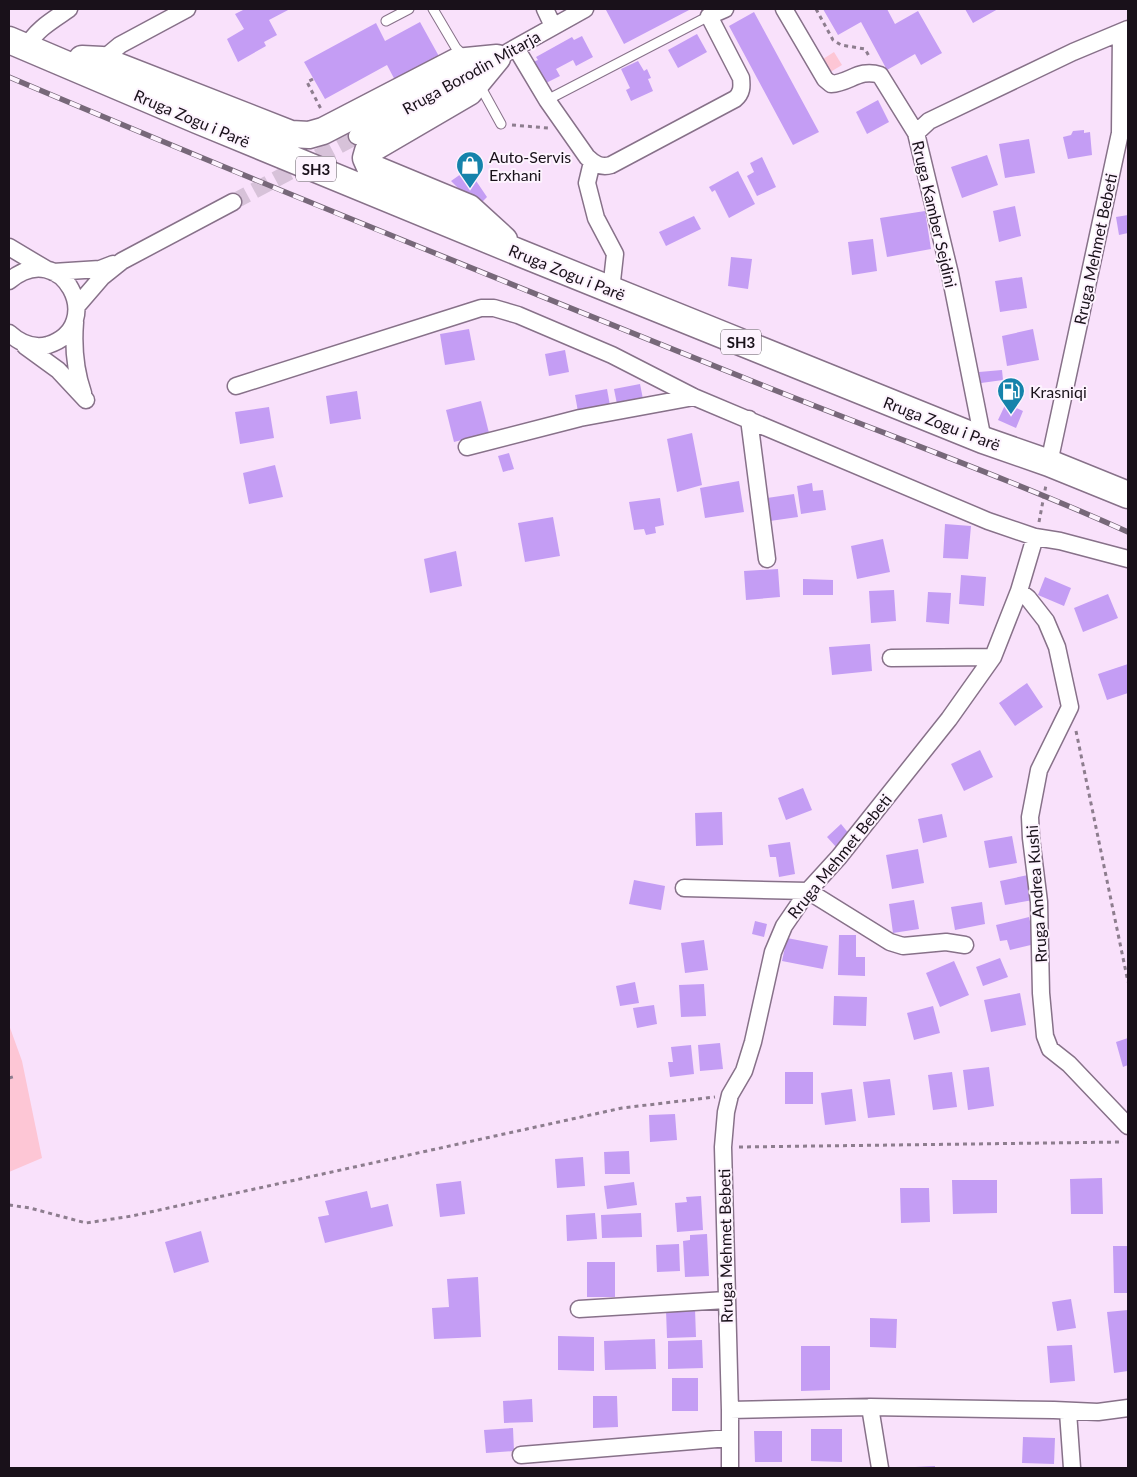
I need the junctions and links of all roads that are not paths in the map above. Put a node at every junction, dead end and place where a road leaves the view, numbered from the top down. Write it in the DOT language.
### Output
graph roads {
  1 [pos="69,9"];
  2 [pos="187,9"];
  3 [pos="409,9"];
  4 [pos="433,9"];
  5 [pos="545,9"];
  6 [pos="585,9"];
  7 [pos="725,9"];
  8 [pos="784,9"];
  9 [pos="48,15"];
  10 [pos="709,16"];
  11 [pos="386,21"];
  12 [pos="553,26"];
  13 [pos="1125,31"];
  14 [pos="18,44"];
  15 [pos="506,53"];
  16 [pos="54,59"];
  17 [pos="102,60"];
  18 [pos="474,71"];
  19 [pos="547,100"];
  20 [pos="501,124"];
  21 [pos="916,132"];
  22 [pos="357,136"];
  23 [pos="592,162"];
  24 [pos="233,202"];
  25 [pos="9,247"];
  26 [pos="520,253"];
  27 [pos="122,261"];
  28 [pos="51,271"];
  29 [pos="9,281"];
  30 [pos="611,290"];
  31 [pos="76,311"];
  32 [pos="14,339"];
  33 [pos="236,386"];
  34 [pos="694,397"];
  35 [pos="749,419"];
  36 [pos="983,440"];
  37 [pos="467,447"];
  38 [pos="1048,474"];
  39 [pos="1128,495"];
  40 [pos="1035,537"];
  41 [pos="767,559"];
  42 [pos="1128,559"];
  43 [pos="1018,591"];
  44 [pos="993,657"];
  45 [pos="891,658"];
  46 [pos="684,888"];
  47 [pos="808,891"];
  48 [pos="965,945"];
  49 [pos="1128,1126"];
  50 [pos="726,1300"];
  51 [pos="579,1309"];
  52 [pos="870,1407"];
  53 [pos="1128,1408"];
  54 [pos="730,1410"];
  55 [pos="1068,1412"];
  56 [pos="729,1438"];
  57 [pos="521,1455"];
  58 [pos="730,1468"];
  59 [pos="880,1468"];
  60 [pos="1072,1468"];
  1 -- 9 [label="street"];
  2 -- 17 [label="street"];
  3 -- 11 [label="lane"];
  4 -- 18 [label="lane"];
  5 -- 12 [label="street"];
  6 -- 12 [label="street, Rruga Borodin Mitarja"];
  7 -- 10 [label="street"];
  8 -- 21 [label="street"];
  9 -- 14 [label="street"];
  10 -- 19 [label="lane"];
  10 -- 23 [label="street"];
  12 -- 15 [label="street, Rruga Borodin Mitarja"];
  13 -- 21 [label="street, Rruga Kamber Sejdini"];
  13 -- 38 [label="street, Rruga Mehmet Bebeti"];
  14 -- 16 [label="main road, Rruga Zogu i Parë / SH3"];
  15 -- 18 [label="main road"];
  15 -- 19 [label="street"];
  15 -- 22 [label="street, Rruga Borodin Mitarja"];
  16 -- 17 [label="main road"];
  16 -- 26 [label="main road, Rruga Zogu i Parë / SH3"];
  17 -- 18 [label="main road"];
  18 -- 20 [label="lane"];
  18 -- 26 [label="main road"];
  19 -- 23 [label="street"];
  21 -- 36 [label="street, Rruga Kamber Sejdini"];
  23 -- 30 [label="street"];
  24 -- 27 [label="street"];
  25 -- 28 [label="street"];
  26 -- 30 [label="main road, Rruga Zogu i Parë / SH3"];
  27 -- 28 [label="street"];
  27 -- 31 [label="street"];
  28 -- 29 [label="street"];
  28 -- 31 [label="street"];
  30 -- 36 [label="main road, Rruga Zogu i Parë / SH3"];
  31 -- 32 [label="street"];
  31 -- 32 [label="street"];
  33 -- 34 [label="street"];
  34 -- 35 [label="street"];
  34 -- 37 [label="street"];
  35 -- 40 [label="street"];
  35 -- 41 [label="street"];
  36 -- 38 [label="main road, Rruga Zogu i Parë / SH3"];
  38 -- 39 [label="main road, Rruga Zogu i Parë / SH3"];
  40 -- 42 [label="street"];
  40 -- 43 [label="street, Rruga Mehmet Bebeti"];
  43 -- 44 [label="street, Rruga Mehmet Bebeti"];
  43 -- 49 [label="street, Rruga Andrea Kushi"];
  44 -- 45 [label="street"];
  44 -- 47 [label="street, Rruga Mehmet Bebeti"];
  46 -- 47 [label="street"];
  47 -- 48 [label="street"];
  47 -- 50 [label="street, Rruga Mehmet Bebeti"];
  50 -- 51 [label="street"];
  50 -- 54 [label="street, Rruga Mehmet Bebeti"];
  52 -- 54 [label="street"];
  52 -- 55 [label="street"];
  52 -- 59 [label="street"];
  53 -- 55 [label="street"];
  54 -- 56 [label="street, Rruga Mehmet Bebeti"];
  55 -- 60 [label="street"];
  56 -- 57 [label="street"];
  56 -- 58 [label="street, Rruga Mehmet Bebeti"];
}
